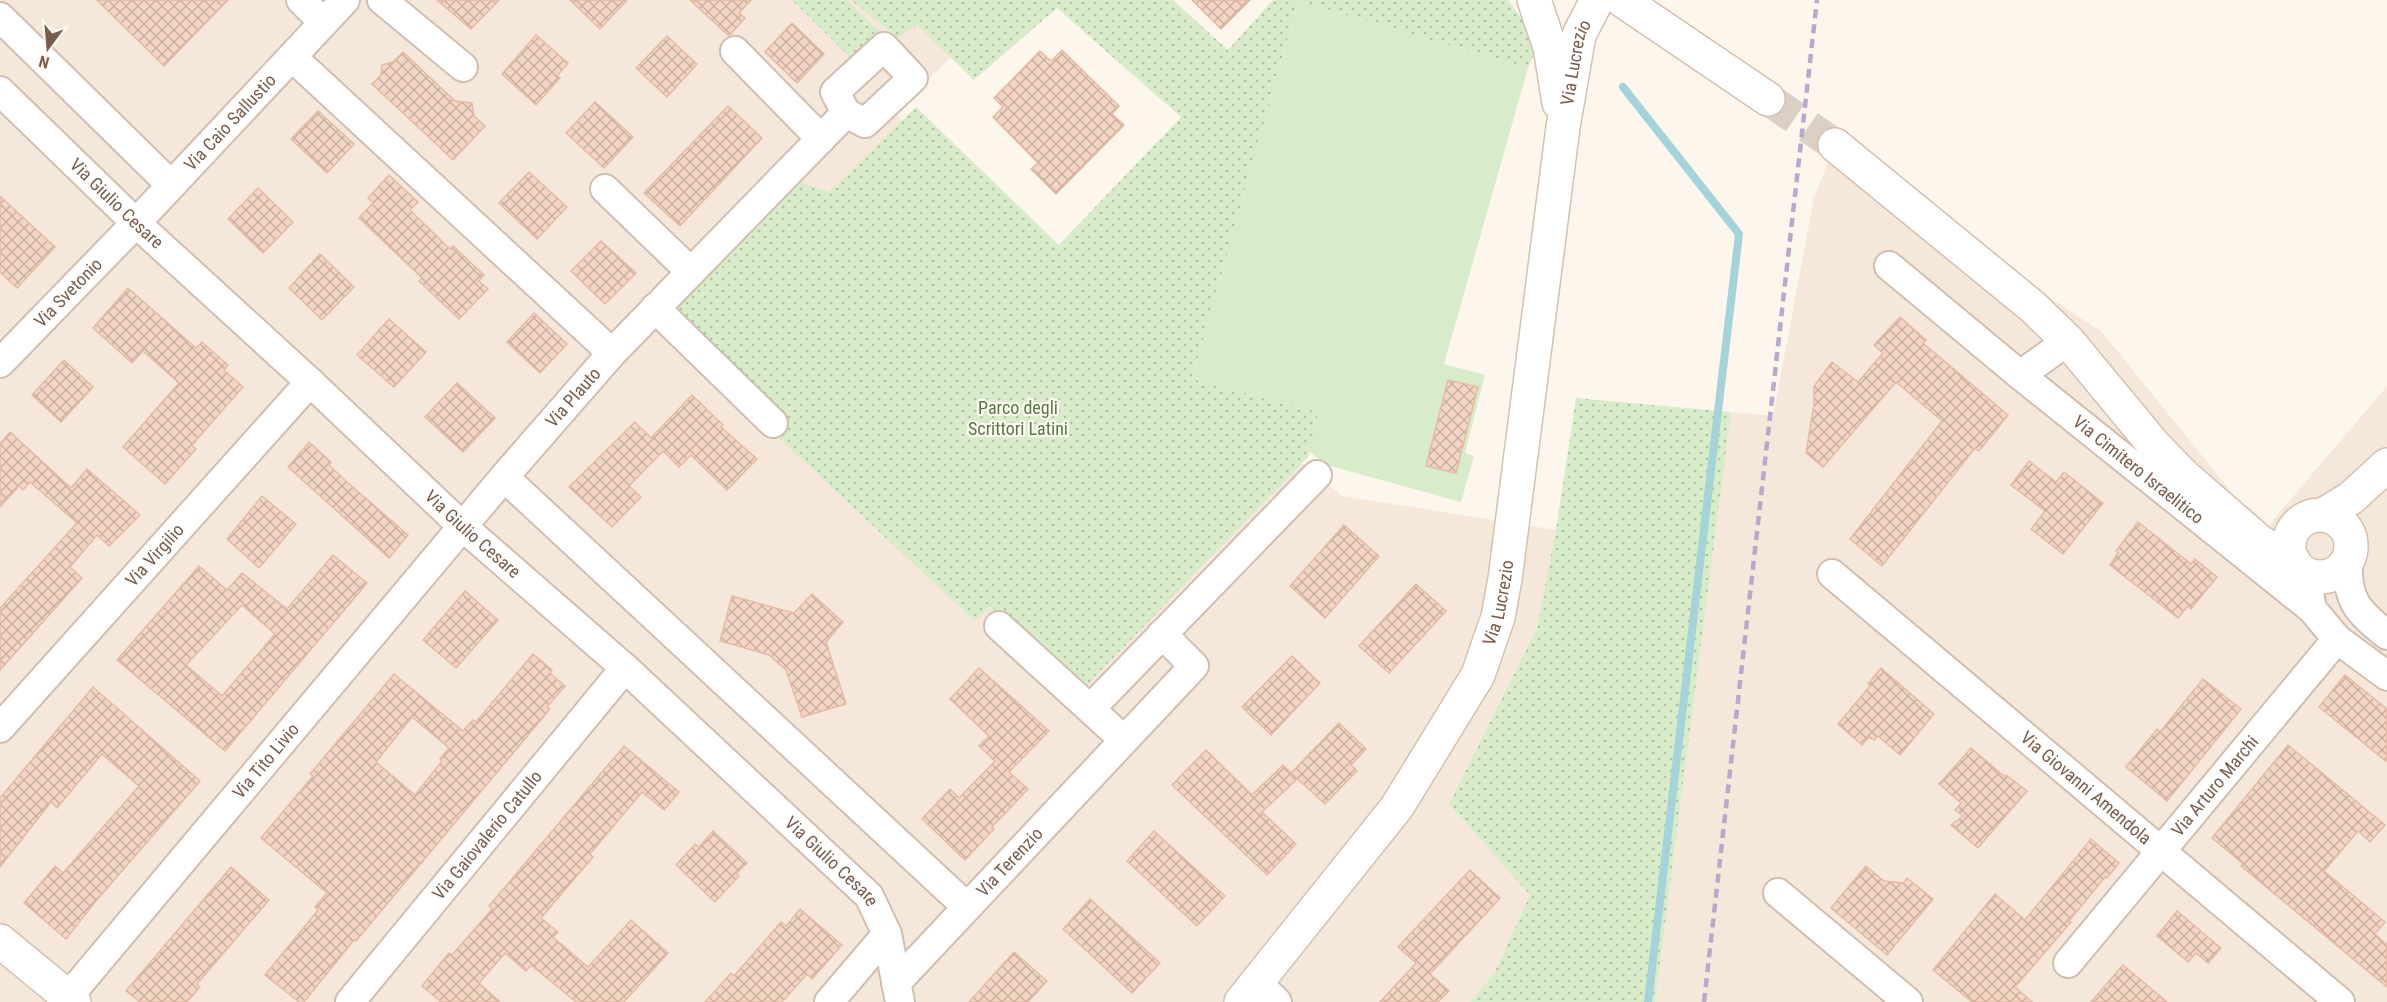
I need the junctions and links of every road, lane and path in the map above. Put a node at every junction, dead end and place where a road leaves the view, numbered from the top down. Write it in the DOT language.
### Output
graph roads {
  1 [pos="301,0"];
  2 [pos="345,0"];
  3 [pos="382,0"];
  4 [pos="1524,0"];
  5 [pos="1534,0"];
  6 [pos="1597,0"];
  7 [pos="1622,0"];
  8 [pos="0,17"];
  9 [pos="323,22"];
  10 [pos="1545,31"];
  11 [pos="735,51"];
  12 [pos="292,57"];
  13 [pos="463,67"];
  14 [pos="0,91"];
  15 [pos="1768,99"];
  16 [pos="846,112"];
  17 [pos="1563,127"];
  18 [pos="821,139"];
  19 [pos="1834,145"];
  20 [pos="171,185"];
  21 [pos="605,189"];
  22 [pos="136,223"];
  23 [pos="1889,266"];
  24 [pos="691,272"];
  25 [pos="655,308"];
  26 [pos="2068,340"];
  27 [pos="612,353"];
  28 [pos="0,363"];
  29 [pos="2020,375"];
  30 [pos="310,382"];
  31 [pos="773,423"];
  32 [pos="2387,465"];
  33 [pos="2387,470"];
  34 [pos="1317,475"];
  35 [pos="504,477"];
  36 [pos="2217,507"];
  37 [pos="2309,521"];
  38 [pos="462,526"];
  39 [pos="2349,547"];
  40 [pos="2302,568"];
  41 [pos="1832,574"];
  42 [pos="2312,609"];
  43 [pos="999,626"];
  44 [pos="1162,634"];
  45 [pos="2387,635"];
  46 [pos="2337,639"];
  47 [pos="625,668"];
  48 [pos="2387,676"];
  49 [pos="1091,708"];
  50 [pos="0,728"];
  51 [pos="1124,740"];
  52 [pos="2159,851"];
  53 [pos="1778,893"];
  54 [pos="967,907"];
  55 [pos="887,934"];
  56 [pos="0,941"];
  57 [pos="2068,963"];
  58 [pos="898,992"];
  59 [pos="1258,995"];
  60 [pos="59,997"];
  61 [pos="350,1002"];
  62 [pos="829,1002"];
  63 [pos="1908,1002"];
  64 [pos="2340,1002"];
  1 -- 9 [label="street"];
  2 -- 9 [label="street, Via Caio Sallustio"];
  3 -- 13 [label="street"];
  4 -- 10 [label="street, Via Lucrezio"];
  5 -- 10 [label="street, Via Lucrezio"];
  6 -- 17 [label="street, Via Lucrezio"];
  7 -- 15 [label="street"];
  8 -- 20 [label="street"];
  9 -- 12 [label="street, Via Caio Sallustio"];
  10 -- 17 [label="street, Via Lucrezio"];
  11 -- 18 [label="street"];
  12 -- 20 [label="street, Via Caio Sallustio"];
  12 -- 27 [label="street"];
  14 -- 22 [label="street, Via Giulio Cesare"];
  16 -- 18 [label="street, Via Plauto"];
  17 -- 59 [label="street, Via Lucrezio"];
  18 -- 24 [label="street, Via Plauto"];
  19 -- 26 [label="street, Via Cimitero Israelitico"];
  20 -- 22 [label="street, Via Caio Sallustio"];
  21 -- 24 [label="street"];
  22 -- 28 [label="street, Via Svetonio"];
  22 -- 30 [label="street, Via Giulio Cesare"];
  23 -- 29 [label="street, Via Cimitero Israelitico"];
  24 -- 25 [label="street, Via Plauto"];
  25 -- 27 [label="street, Via Plauto"];
  25 -- 31 [label="street"];
  26 -- 29 [label="street"];
  26 -- 36 [label="street, Via Cimitero Israelitico"];
  27 -- 35 [label="street, Via Plauto"];
  29 -- 42 [label="street, Via Cimitero Israelitico"];
  30 -- 38 [label="street, Via Giulio Cesare"];
  30 -- 50 [label="street, Via Virgilio"];
  32 -- 37 [label="street"];
  33 -- 39 [label="street"];
  34 -- 44 [label="street"];
  35 -- 38 [label="street, Via Plauto"];
  35 -- 54 [label="street"];
  36 -- 37 [label="street, Via Cimitero Israelitico"];
  36 -- 40 [label="street, Via Cimitero Israelitico"];
  37 -- 39 [label="street"];
  37 -- 40 [label="street"];
  38 -- 47 [label="street, Via Giulio Cesare"];
  38 -- 60 [label="street, Via Tito Livio"];
  39 -- 40 [label="street"];
  39 -- 45 [label="street"];
  40 -- 42 [label="street"];
  41 -- 52 [label="street, Via Giovanni Amendola"];
  42 -- 46 [label="street, Via Cimitero Israelitico"];
  43 -- 49 [label="street"];
  44 -- 49 [label="street"];
  44 -- 51 [label="street, Via Terenzio"];
  46 -- 48 [label="street, Via Cimitero Israelitico"];
  46 -- 52 [label="street, Via Arturo Marchi"];
  47 -- 55 [label="street, Via Giulio Cesare"];
  47 -- 61 [label="street, Via Gaiovalerio Catullo"];
  49 -- 51 [label="street"];
  51 -- 54 [label="street, Via Terenzio"];
  52 -- 57 [label="street, Via Arturo Marchi"];
  52 -- 64 [label="street, Via Giovanni Amendola"];
  53 -- 63 [label="street"];
  54 -- 58 [label="street, Via Terenzio"];
  55 -- 58 [label="street, Via Giulio Cesare"];
  55 -- 62 [label="street"];
  56 -- 60 [label="street"];
}
